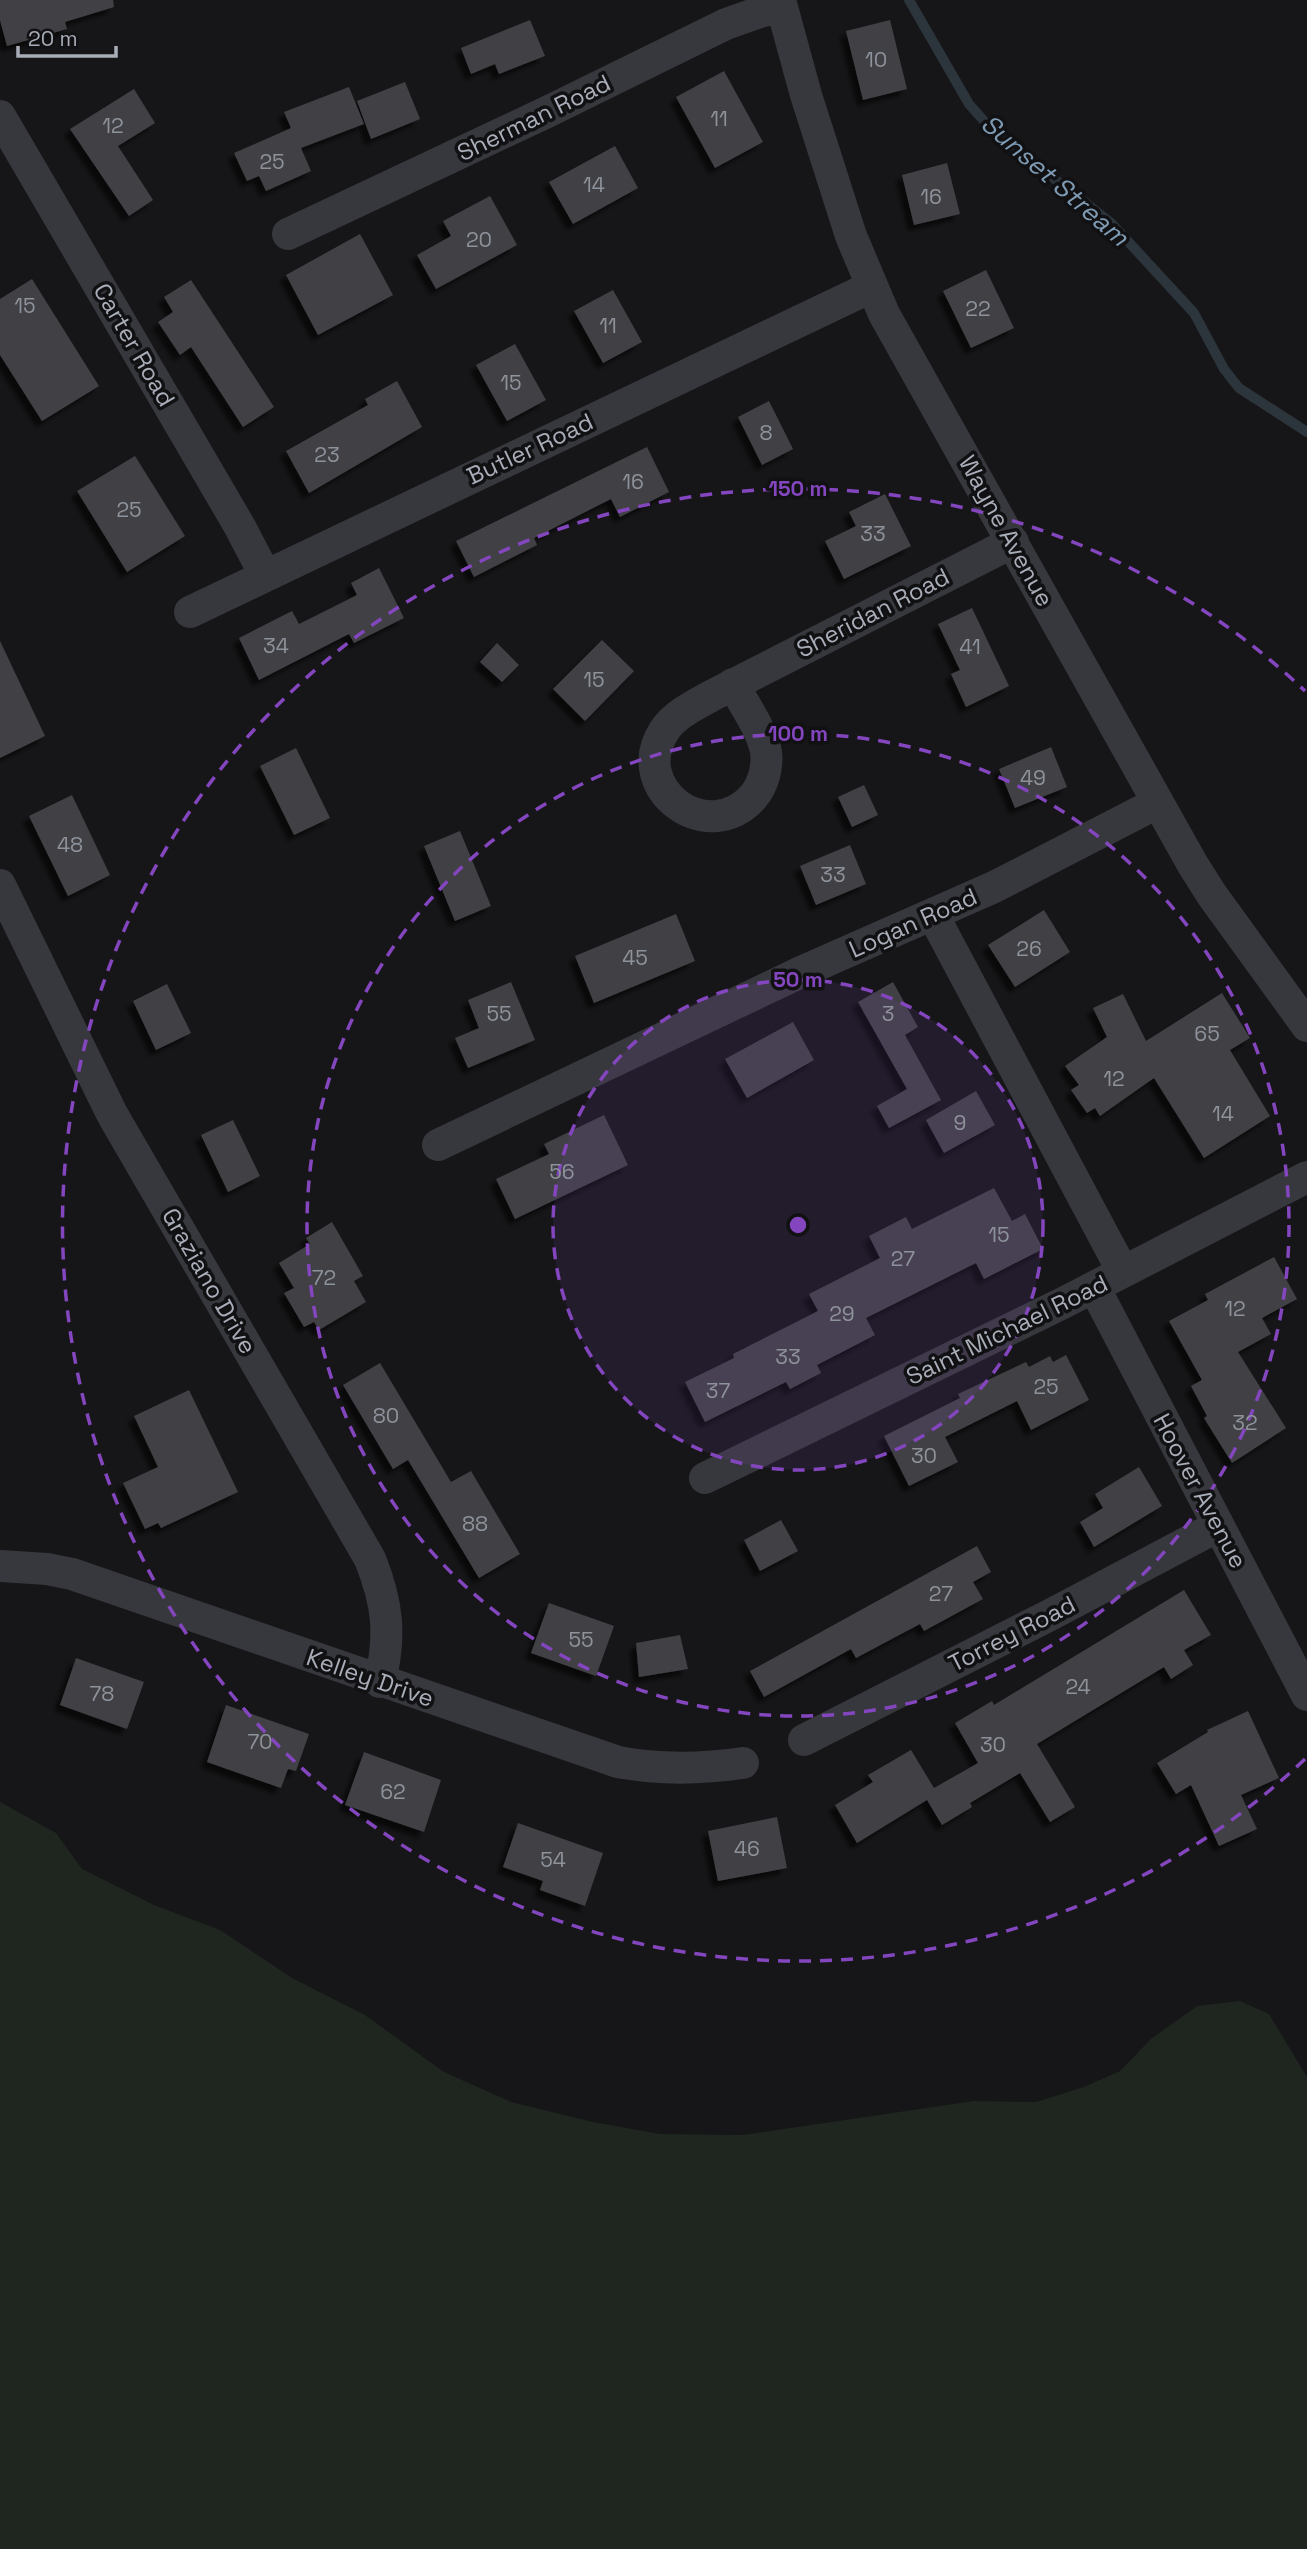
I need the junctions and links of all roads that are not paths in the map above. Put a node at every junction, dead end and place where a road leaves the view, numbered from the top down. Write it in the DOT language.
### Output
graph roads {
  1 [pos="781,3"];
  2 [pos="0,116"];
  3 [pos="288,234"];
  4 [pos="871,288"];
  5 [pos="1013,542"];
  6 [pos="265,575"];
  7 [pos="190,612"];
  8 [pos="733,684"];
  9 [pos="1157,803"];
  10 [pos="0,885"];
  11 [pos="933,915"];
  12 [pos="1307,1026"];
  13 [pos="438,1145"];
  14 [pos="1307,1177"];
  15 [pos="1123,1272"];
  16 [pos="1094,1287"];
  17 [pos="705,1478"];
  18 [pos="1218,1526"];
  19 [pos="0,1566"];
  20 [pos="380,1682"];
  21 [pos="1307,1695"];
  22 [pos="804,1740"];
  23 [pos="743,1763"];
  1 -- 3 [label="street, Sherman Road"];
  1 -- 4 [label="street, Wayne Avenue"];
  2 -- 6 [label="street, Carter Road"];
  4 -- 5 [label="street, Wayne Avenue"];
  4 -- 6 [label="street, Butler Road"];
  5 -- 8 [label="street, Sheridan Road"];
  5 -- 9 [label="street, Wayne Avenue"];
  6 -- 7 [label="street, Butler Road"];
  9 -- 11 [label="street, Logan Road"];
  9 -- 12 [label="street, Wayne Avenue"];
  10 -- 20 [label="street, Graziano Drive"];
  11 -- 13 [label="street, Logan Road"];
  11 -- 15 [label="street"];
  14 -- 15 [label="street, Saint Michael Road"];
  15 -- 16 [label="street, Saint Michael Road"];
  16 -- 17 [label="street, Saint Michael Road"];
  16 -- 18 [label="street, Hoover Avenue"];
  18 -- 21 [label="street, Hoover Avenue"];
  18 -- 22 [label="street, Torrey Road"];
  19 -- 20 [label="street, Kelley Drive"];
  20 -- 23 [label="street, Kelley Drive"];
}
